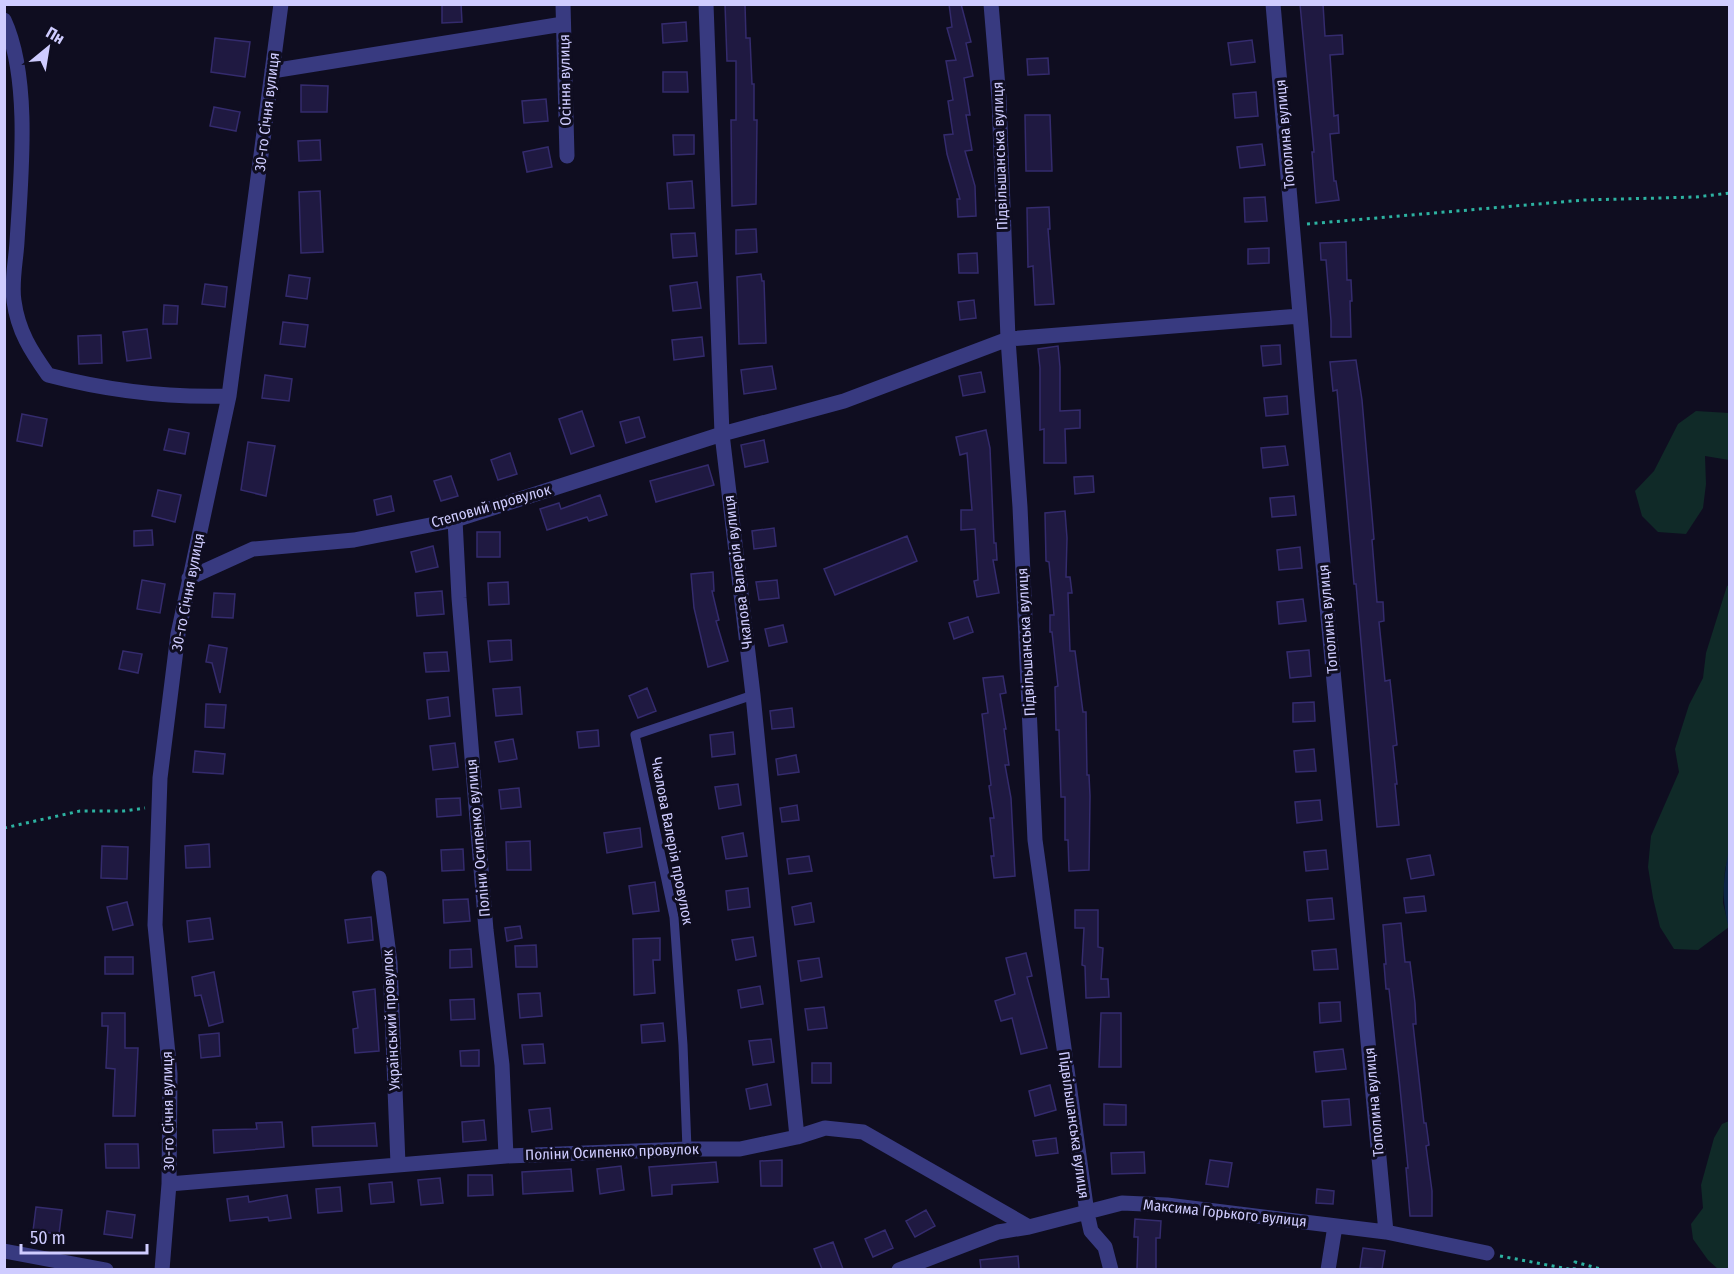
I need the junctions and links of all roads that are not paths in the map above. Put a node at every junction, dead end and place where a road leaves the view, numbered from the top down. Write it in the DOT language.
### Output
graph roads {
  1 [pos="281,4"];
  2 [pos="562,4"];
  3 [pos="706,4"];
  4 [pos="991,4"];
  5 [pos="1273,4"];
  6 [pos="4,20"];
  7 [pos="563,24"];
  8 [pos="272,71"];
  9 [pos="567,156"];
  10 [pos="1300,316"];
  11 [pos="1008,339"];
  12 [pos="229,396"];
  13 [pos="722,434"];
  14 [pos="455,520"];
  15 [pos="189,578"];
  16 [pos="753,695"];
  17 [pos="379,878"];
  18 [pos="797,1137"];
  19 [pos="687,1149"];
  20 [pos="506,1156"];
  21 [pos="398,1164"];
  22 [pos="169,1184"];
  23 [pos="1087,1213"];
  24 [pos="1335,1226"];
  25 [pos="1029,1227"];
  26 [pos="1386,1232"];
  27 [pos="4,1251"];
  28 [pos="1487,1253"];
  29 [pos="106,1269"];
  30 [pos="162,1269"];
  31 [pos="899,1269"];
  32 [pos="1111,1269"];
  33 [pos="1328,1269"];
  1 -- 8 [label="street, 30-го Січня вулиця"];
  2 -- 7 [label="street, Осіння вулиця"];
  3 -- 13 [label="street, Чкалова Валерія вулиця"];
  4 -- 11 [label="street, Підвільшанська вулиця"];
  5 -- 10 [label="street, Тополина вулиця"];
  6 -- 12 [label="street"];
  7 -- 8 [label="street"];
  7 -- 9 [label="street, Осіння вулиця"];
  8 -- 12 [label="street, 30-го Січня вулиця"];
  10 -- 11 [label="street, Степовий провулок"];
  10 -- 26 [label="street, Тополина вулиця"];
  11 -- 13 [label="street, Степовий провулок"];
  11 -- 23 [label="street, Підвільшанська вулиця"];
  12 -- 15 [label="street, 30-го Січня вулиця"];
  13 -- 14 [label="street, Степовий провулок"];
  13 -- 16 [label="street, Чкалова Валерія вулиця"];
  14 -- 15 [label="street, Степовий провулок"];
  14 -- 20 [label="street, Поліни Осипенко вулиця"];
  15 -- 22 [label="street, 30-го Січня вулиця"];
  16 -- 18 [label="street, Чкалова Валерія вулиця"];
  16 -- 19 [label="lane, Чкалова Валерія провулок"];
  17 -- 21 [label="street, Український провулок"];
  18 -- 19 [label="street, Поліни Осипенко провулок"];
  18 -- 25 [label="street, Поліни Осипенко провулок"];
  19 -- 20 [label="street, Поліни Осипенко провулок"];
  20 -- 21 [label="street, Поліни Осипенко провулок"];
  21 -- 22 [label="street, Поліни Осипенко провулок"];
  22 -- 30 [label="street, 30-го Січня вулиця"];
  23 -- 24 [label="street, Максима Горького вулиця"];
  23 -- 25 [label="street, Максима Горького вулиця"];
  23 -- 32 [label="street, Підвільшанська вулиця"];
  24 -- 26 [label="street, Максима Горького вулиця"];
  24 -- 33 [label="street"];
  25 -- 31 [label="street, Максима Горького вулиця"];
  26 -- 28 [label="street, Максима Горького вулиця"];
  27 -- 29 [label="street"];
}
